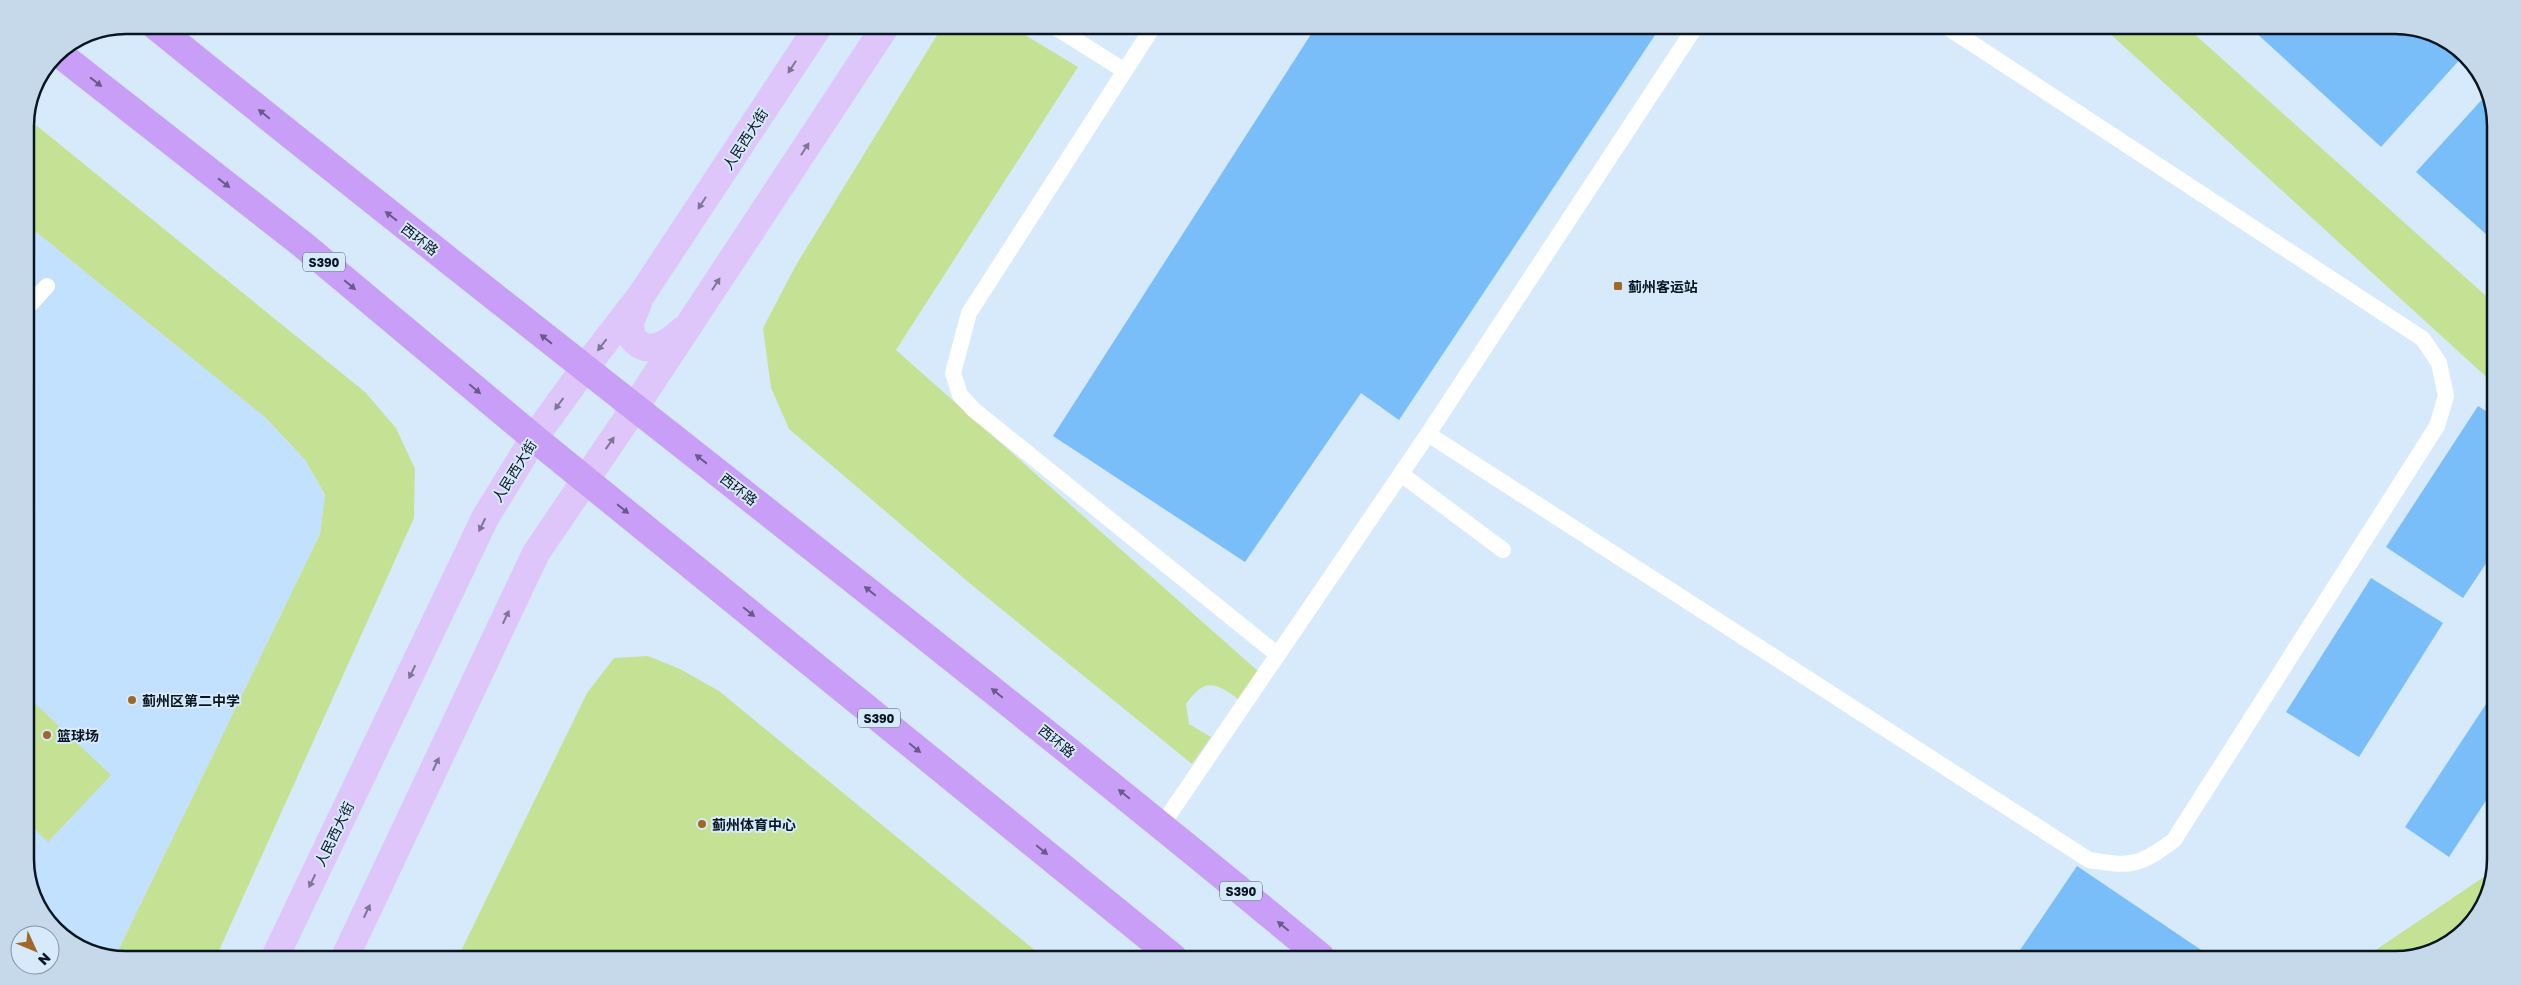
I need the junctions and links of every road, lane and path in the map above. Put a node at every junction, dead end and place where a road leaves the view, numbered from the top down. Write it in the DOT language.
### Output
graph roads {
  1 [pos="165,34"];
  2 [pos="813,34"];
  3 [pos="880,34"];
  4 [pos="1067,34"];
  5 [pos="1148,34"];
  6 [pos="1691,34"];
  7 [pos="1958,34"];
  8 [pos="65,57"];
  9 [pos="1124,71"];
  10 [pos="48,286"];
  11 [pos="642,294"];
  12 [pos="34,301"];
  13 [pos="689,325"];
  14 [pos="584,369"];
  15 [pos="635,407"];
  16 [pos="1428,434"];
  17 [pos="534,438"];
  18 [pos="1400,474"];
  19 [pos="585,479"];
  20 [pos="1503,550"];
  21 [pos="1278,655"];
  22 [pos="1162,825"];
  23 [pos="278,951"];
  24 [pos="348,951"];
  25 [pos="1167,951"];
  26 [pos="1313,951"];
  14 -- 1 [label="highway, 西环路 / S390, one-way"];
  2 -- 11 [label="main road, 人民西大街, one-way"];
  13 -- 3 [label="main road, one-way"];
  4 -- 9 [label="lane"];
  5 -- 9 [label="lane"];
  6 -- 16 [label="lane"];
  7 -- 16 [label="lane"];
  8 -- 17 [label="highway, S390, one-way"];
  9 -- 21 [label="lane"];
  10 -- 12 [label="lane"];
  11 -- 13 [label="main road"];
  11 -- 14 [label="main road, 人民西大街, one-way"];
  13 -- 15 [label="main road"];
  14 -- 15 [label="highway, 西环路 / S390"];
  14 -- 17 [label="main road, 人民西大街, one-way"];
  19 -- 15 [label="main road, one-way"];
  22 -- 15 [label="highway, 西环路 / S390, one-way"];
  16 -- 18 [label="lane"];
  17 -- 19 [label="highway, S390"];
  17 -- 23 [label="main road, 人民西大街, one-way"];
  18 -- 20 [label="lane"];
  18 -- 21 [label="lane"];
  24 -- 19 [label="main road, one-way"];
  19 -- 25 [label="highway, S390, one-way"];
  21 -- 22 [label="lane"];
  26 -- 22 [label="highway, 西环路 / S390, one-way"];
}
